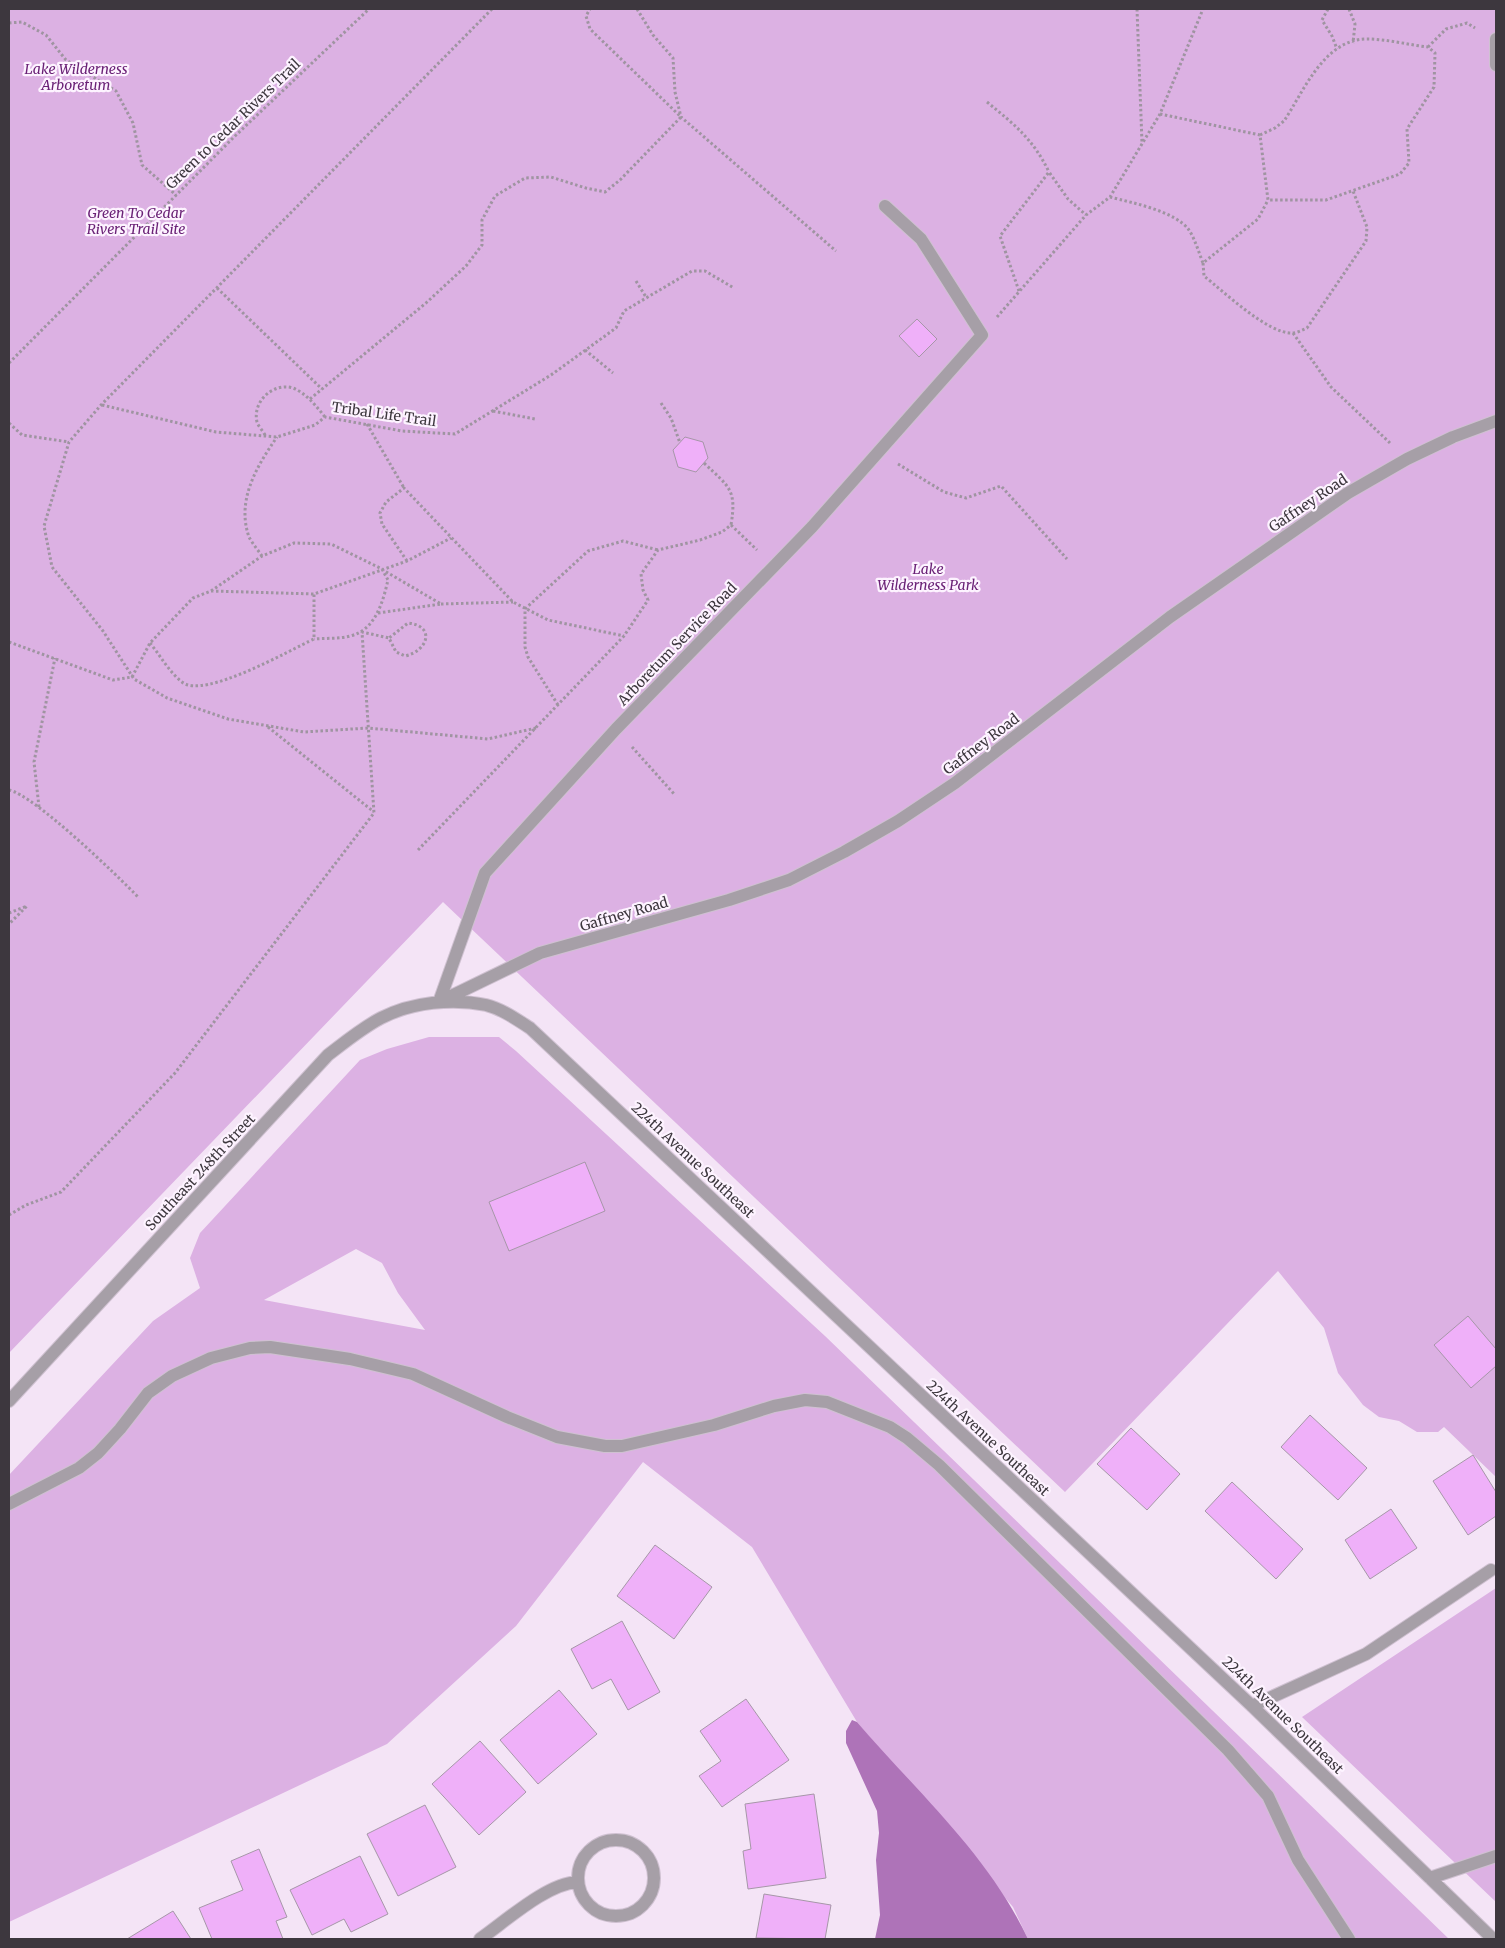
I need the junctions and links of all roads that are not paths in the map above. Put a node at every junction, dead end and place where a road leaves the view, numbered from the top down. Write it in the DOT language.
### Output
graph roads {
  1 [pos="1496,39"];
  2 [pos="1496,65"];
  3 [pos="885,206"];
  4 [pos="1496,421"];
  5 [pos="439,1002"];
  6 [pos="9,1401"];
  7 [pos="9,1504"];
  8 [pos="1491,1570"];
  9 [pos="1252,1706"];
  10 [pos="1496,1856"];
  11 [pos="1430,1878"];
  12 [pos="577,1882"];
  13 [pos="480,1939"];
  14 [pos="1349,1939"];
  15 [pos="1493,1939"];
  1 -- 2 [label="street"];
  3 -- 5 [label="street, Arboretum Service Road"];
  4 -- 5 [label="street, Gaffney Road"];
  5 -- 6 [label="street, Southeast 248th Street"];
  5 -- 9 [label="street, 224th Avenue Southeast"];
  7 -- 14 [label="street"];
  8 -- 9 [label="street"];
  9 -- 11 [label="street, 224th Avenue Southeast"];
  10 -- 11 [label="street"];
  11 -- 15 [label="street, 224th Avenue Southeast"];
  12 -- 12 [label="street"];
  12 -- 13 [label="street"];
}
